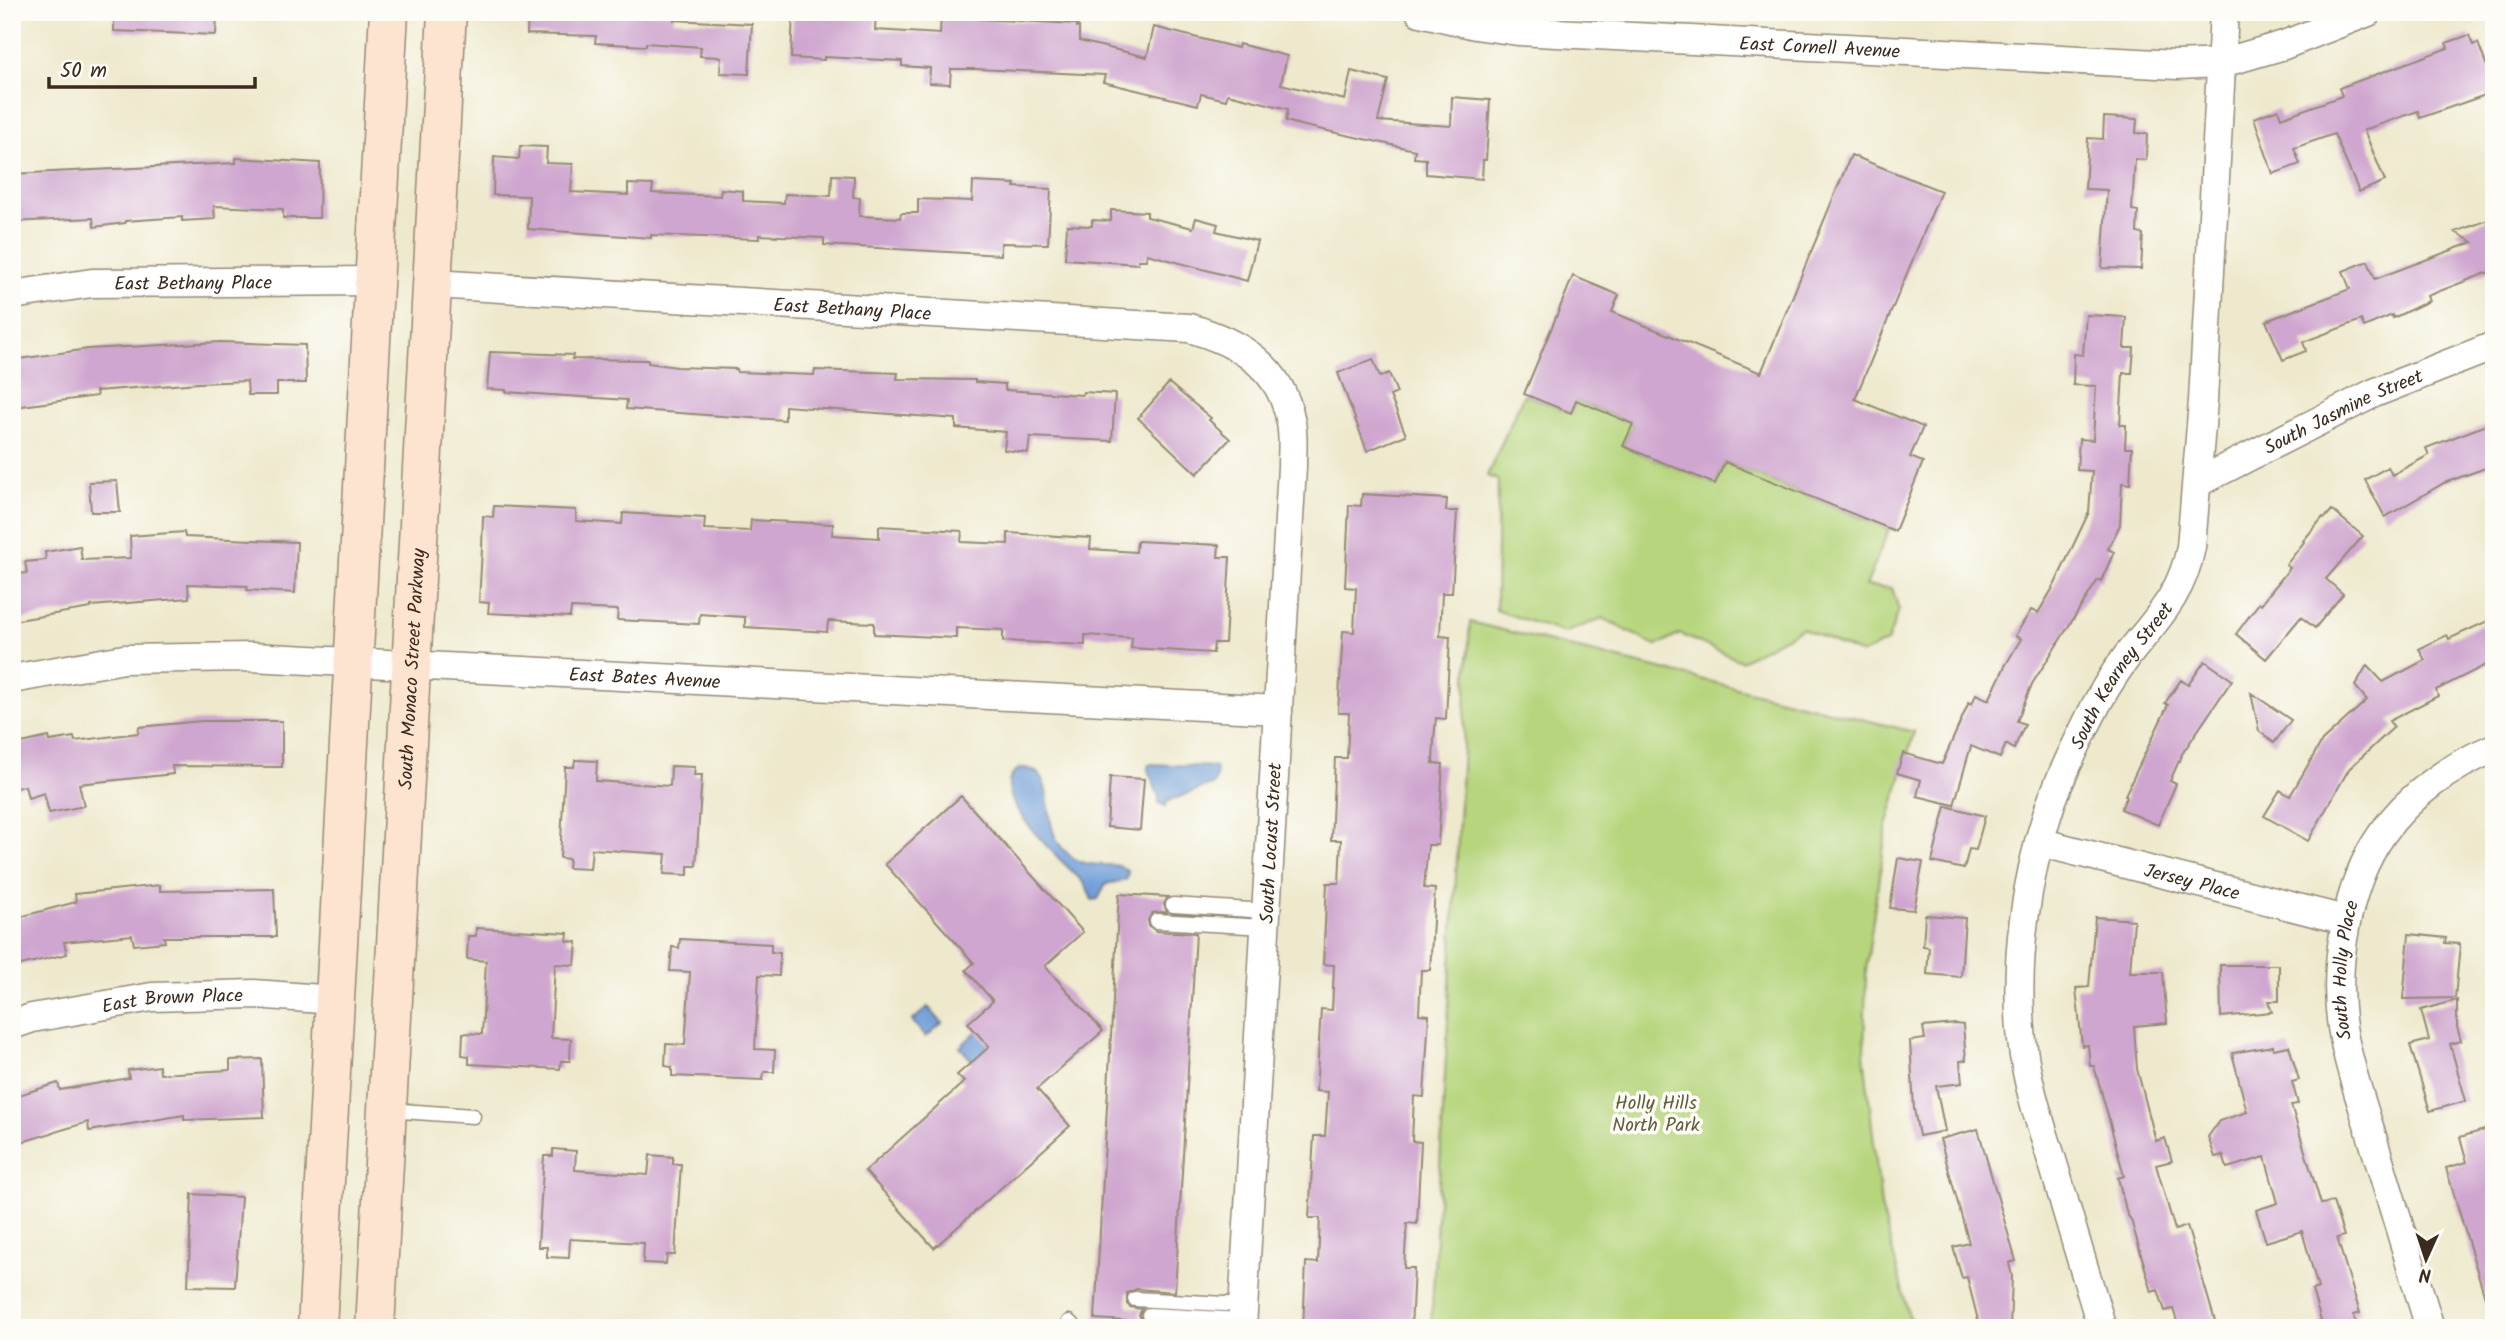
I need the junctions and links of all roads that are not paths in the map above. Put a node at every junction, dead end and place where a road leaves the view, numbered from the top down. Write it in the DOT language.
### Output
graph roads {
  1 [pos="389,12"];
  2 [pos="447,12"];
  3 [pos="1420,12"];
  4 [pos="2224,12"];
  5 [pos="2368,12"];
  6 [pos="1475,19"];
  7 [pos="2222,62"];
  8 [pos="374,281"];
  9 [pos="433,284"];
  10 [pos="12,295"];
  11 [pos="2494,346"];
  12 [pos="1262,366"];
  13 [pos="2197,483"];
  14 [pos="352,662"];
  15 [pos="412,665"];
  16 [pos="12,679"];
  17 [pos="1278,710"];
  18 [pos="2494,748"];
  19 [pos="2039,842"];
  20 [pos="1173,905"];
  21 [pos="1266,919"];
  22 [pos="2345,920"];
  23 [pos="1157,921"];
  24 [pos="335,1000"];
  25 [pos="12,1025"];
  26 [pos="387,1110"];
  27 [pos="473,1116"];
  28 [pos="1135,1298"];
  29 [pos="1149,1315"];
  30 [pos="1242,1318"];
  31 [pos="317,1328"];
  32 [pos="375,1328"];
  33 [pos="2102,1328"];
  34 [pos="2430,1328"];
  1 -- 8 [label="main road"];
  2 -- 9 [label="main road, South Monaco Street Parkway"];
  3 -- 6 [label="street, East Cornell Avenue"];
  4 -- 7 [label="street, South Kearney Street"];
  5 -- 7 [label="street, East Cornell Avenue"];
  6 -- 7 [label="street, East Cornell Avenue"];
  7 -- 13 [label="street, South Kearney Street"];
  8 -- 10 [label="street, East Bethany Place"];
  8 -- 14 [label="main road"];
  9 -- 12 [label="street, East Bethany Place"];
  9 -- 15 [label="main road, South Monaco Street Parkway"];
  11 -- 13 [label="street, South Jasmine Street"];
  12 -- 17 [label="street, South Locust Street"];
  13 -- 19 [label="street, South Kearney Street"];
  14 -- 15 [label="street, East Bates Avenue"];
  14 -- 16 [label="street, East Bates Avenue"];
  14 -- 24 [label="main road"];
  15 -- 17 [label="street, East Bates Avenue"];
  15 -- 26 [label="main road, South Monaco Street Parkway"];
  17 -- 21 [label="street, South Locust Street"];
  18 -- 22 [label="street, South Holly Place"];
  19 -- 22 [label="street, Jersey Place"];
  19 -- 33 [label="street, South Kearney Street"];
  20 -- 21 [label="lane"];
  21 -- 23 [label="lane"];
  21 -- 30 [label="street, South Locust Street"];
  22 -- 34 [label="street, South Holly Place"];
  24 -- 25 [label="street, East Brown Place"];
  24 -- 31 [label="main road"];
  26 -- 27 [label="lane"];
  26 -- 32 [label="main road, South Monaco Street Parkway"];
  28 -- 30 [label="lane"];
  29 -- 30 [label="lane"];
}
